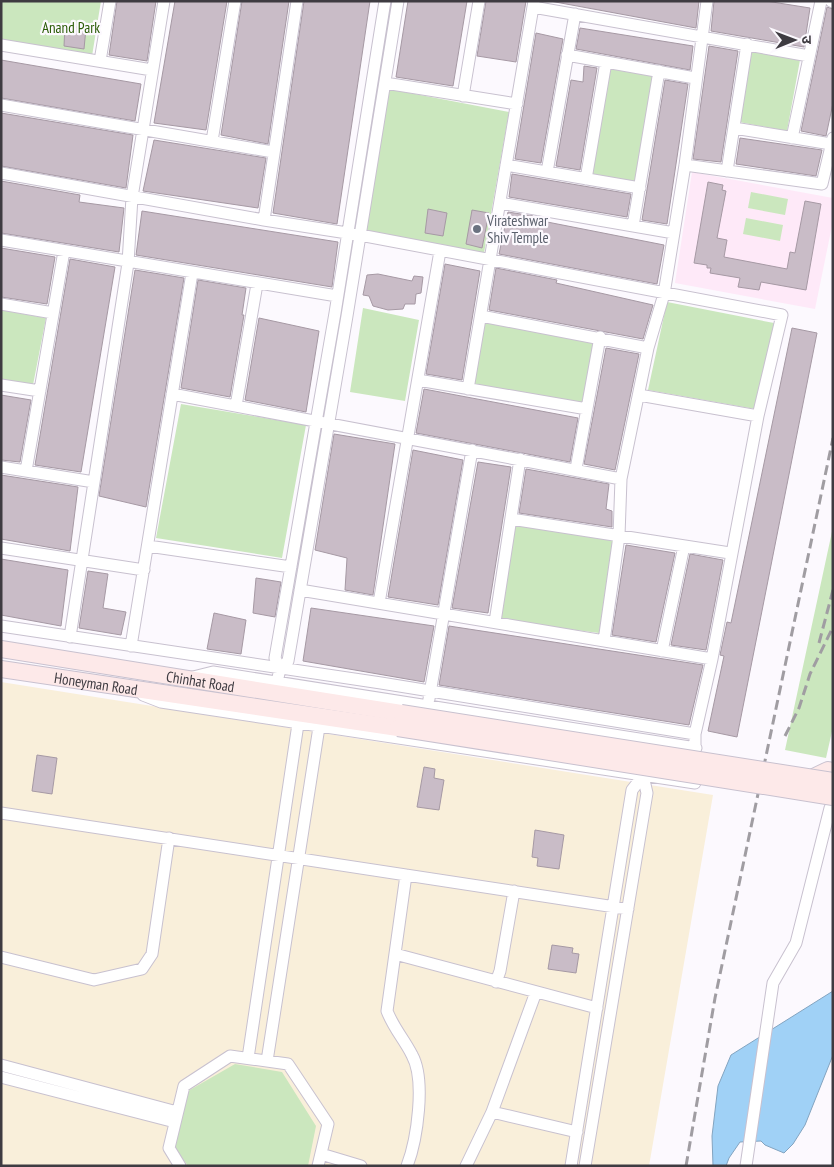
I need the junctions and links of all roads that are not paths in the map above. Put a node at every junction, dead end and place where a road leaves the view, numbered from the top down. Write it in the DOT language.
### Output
graph roads {
  1 [pos="110,1"];
  2 [pos="164,1"];
  3 [pos="235,1"];
  4 [pos="297,1"];
  5 [pos="385,1"];
  6 [pos="398,1"];
  7 [pos="479,1"];
  8 [pos="707,1"];
  9 [pos="821,1"];
  10 [pos="534,4"];
  11 [pos="575,14"];
  12 [pos="702,37"];
  13 [pos="747,44"];
  14 [pos="1,45"];
  15 [pos="568,55"];
  16 [pos="809,56"];
  17 [pos="100,61"];
  18 [pos="606,62"];
  19 [pos="152,70"];
  20 [pos="659,71"];
  21 [pos="695,78"];
  22 [pos="384,83"];
  23 [pos="463,96"];
  24 [pos="517,104"];
  25 [pos="1,105"];
  26 [pos="734,128"];
  27 [pos="144,130"];
  28 [pos="792,138"];
  29 [pos="212,141"];
  30 [pos="832,141"];
  31 [pos="273,152"];
  32 [pos="373,156"];
  33 [pos="506,165"];
  34 [pos="685,165"];
  35 [pos="727,171"];
  36 [pos="547,172"];
  37 [pos="1,173"];
  38 [pos="356,175"];
  39 [pos="586,179"];
  40 [pos="640,188"];
  41 [pos="132,197"];
  42 [pos="500,203"];
  43 [pos="264,220"];
  44 [pos="634,226"];
  45 [pos="674,232"];
  46 [pos="346,233"];
  47 [pos="360,235"];
  48 [pos="1,240"];
  49 [pos="440,250"];
  50 [pos="64,251"];
  51 [pos="490,260"];
  52 [pos="128,263"];
  53 [pos="192,273"];
  54 [pos="257,284"];
  55 [pos="664,294"];
  56 [pos="338,296"];
  57 [pos="1,304"];
  58 [pos="53,313"];
  59 [pos="481,316"];
  60 [pos="600,337"];
  61 [pos="648,348"];
  62 [pos="418,380"];
  63 [pos="1,385"];
  64 [pos="468,389"];
  65 [pos="40,391"];
  66 [pos="172,394"];
  67 [pos="639,395"];
  68 [pos="236,406"];
  69 [pos="587,409"];
  70 [pos="758,416"];
  71 [pos="316,421"];
  72 [pos="329,423"];
  73 [pos="408,438"];
  74 [pos="472,450"];
  75 [pos="520,459"];
  76 [pos="1,467"];
  77 [pos="576,469"];
  78 [pos="26,471"];
  79 [pos="621,479"];
  80 [pos="94,482"];
  81 [pos="511,519"];
  82 [pos="619,536"];
  83 [pos="148,546"];
  84 [pos="684,546"];
  85 [pos="1,548"];
  86 [pos="730,553"];
  87 [pos="82,560"];
  88 [pos="291,567"];
  89 [pos="144,570"];
  90 [pos="300,590"];
  91 [pos="379,603"];
  92 [pos="443,614"];
  93 [pos="495,622"];
  94 [pos="1,626"];
  95 [pos="70,637"];
  96 [pos="604,641"];
  97 [pos="132,646"];
  98 [pos="1,649"];
  99 [pos="662,650"];
  100 [pos="200,656"];
  101 [pos="712,659"];
  102 [pos="280,668"];
  103 [pos="1,669"];
  104 [pos="213,672"];
  105 [pos="184,679"];
  106 [pos="277,682"];
  107 [pos="122,687"];
  108 [pos="429,692"];
  109 [pos="429,706"];
  110 [pos="399,721"];
  111 [pos="298,724"];
  112 [pos="319,727"];
  113 [pos="696,734"];
  114 [pos="696,748"];
  115 [pos="833,771"];
  116 [pos="642,776"];
  117 [pos="806,781"];
  118 [pos="833,781"];
  119 [pos="832,805"];
  120 [pos="1,813"];
  121 [pos="169,838"];
  122 [pos="278,855"];
  123 [pos="298,858"];
  124 [pos="406,875"];
  125 [pos="514,891"];
  126 [pos="613,906"];
  127 [pos="628,909"];
  128 [pos="395,954"];
  129 [pos="1,956"];
  130 [pos="496,982"];
  131 [pos="536,992"];
  132 [pos="597,1008"];
  133 [pos="248,1058"];
  134 [pos="267,1061"];
  135 [pos="1,1065"];
  136 [pos="1,1077"];
  137 [pos="492,1112"];
  138 [pos="176,1117"];
  139 [pos="577,1132"];
  140 [pos="321,1154"];
  141 [pos="180,1166"];
  142 [pos="318,1166"];
  143 [pos="361,1166"];
  144 [pos="407,1166"];
  145 [pos="466,1166"];
  146 [pos="571,1166"];
  147 [pos="585,1166"];
  148 [pos="746,1166"];
  1 -- 17 [label="street"];
  2 -- 19 [label="street"];
  3 -- 29 [label="street"];
  4 -- 31 [label="street"];
  5 -- 38 [label="street"];
  6 -- 22 [label="street"];
  7 -- 23 [label="street"];
  8 -- 12 [label="street"];
  9 -- 16 [label="street"];
  10 -- 11 [label="street"];
  10 -- 24 [label="street"];
  11 -- 12 [label="street"];
  11 -- 15 [label="street"];
  12 -- 13 [label="street"];
  12 -- 21 [label="street"];
  13 -- 16 [label="street"];
  13 -- 26 [label="street"];
  14 -- 17 [label="street"];
  15 -- 18 [label="street"];
  15 -- 36 [label="street"];
  16 -- 28 [label="street"];
  17 -- 19 [label="street"];
  18 -- 20 [label="street"];
  18 -- 39 [label="street"];
  19 -- 27 [label="street"];
  20 -- 21 [label="street"];
  20 -- 40 [label="street"];
  21 -- 34 [label="street"];
  22 -- 23 [label="street"];
  22 -- 32 [label="street"];
  23 -- 24 [label="street"];
  24 -- 33 [label="street"];
  25 -- 27 [label="street"];
  26 -- 28 [label="street"];
  26 -- 35 [label="street"];
  27 -- 29 [label="street"];
  27 -- 41 [label="street"];
  28 -- 30 [label="street"];
  29 -- 31 [label="street"];
  30 -- 35 [label="street"];
  31 -- 43 [label="street"];
  32 -- 38 [label="street"];
  32 -- 47 [label="street"];
  33 -- 36 [label="street"];
  33 -- 42 [label="street"];
  34 -- 35 [label="street"];
  34 -- 45 [label="street"];
  36 -- 39 [label="street"];
  37 -- 41 [label="street"];
  38 -- 46 [label="street"];
  39 -- 40 [label="street"];
  40 -- 44 [label="street"];
  41 -- 43 [label="street"];
  41 -- 52 [label="street"];
  42 -- 44 [label="street"];
  42 -- 51 [label="street"];
  43 -- 46 [label="street"];
  44 -- 45 [label="street"];
  45 -- 55 [label="street"];
  46 -- 47 [label="street"];
  46 -- 56 [label="street"];
  47 -- 49 [label="street"];
  47 -- 72 [label="street"];
  48 -- 50 [label="street"];
  49 -- 51 [label="street"];
  49 -- 62 [label="street"];
  50 -- 52 [label="street"];
  50 -- 58 [label="street"];
  51 -- 55 [label="street"];
  51 -- 59 [label="street"];
  52 -- 53 [label="street"];
  52 -- 80 [label="street"];
  53 -- 54 [label="street"];
  53 -- 66 [label="street"];
  54 -- 56 [label="street"];
  54 -- 68 [label="street"];
  55 -- 61 [label="street"];
  55 -- 70 [label="street"];
  56 -- 71 [label="street"];
  57 -- 58 [label="street"];
  58 -- 65 [label="street"];
  59 -- 60 [label="street"];
  59 -- 64 [label="street"];
  60 -- 61 [label="street"];
  60 -- 69 [label="street"];
  61 -- 67 [label="street"];
  62 -- 64 [label="street"];
  62 -- 73 [label="street"];
  63 -- 65 [label="street"];
  64 -- 69 [label="street"];
  65 -- 78 [label="street"];
  66 -- 68 [label="street"];
  66 -- 83 [label="street"];
  67 -- 70 [label="street"];
  67 -- 79 [label="street"];
  68 -- 71 [label="street"];
  69 -- 77 [label="street"];
  70 -- 86 [label="street"];
  71 -- 72 [label="street"];
  71 -- 88 [label="street"];
  72 -- 73 [label="street"];
  72 -- 90 [label="street"];
  73 -- 74 [label="street"];
  73 -- 91 [label="street"];
  74 -- 75 [label="street"];
  74 -- 92 [label="street"];
  75 -- 77 [label="street"];
  75 -- 81 [label="street"];
  76 -- 78 [label="street"];
  77 -- 79 [label="street"];
  78 -- 80 [label="street"];
  79 -- 82 [label="street"];
  80 -- 87 [label="street"];
  81 -- 82 [label="street"];
  81 -- 93 [label="street"];
  82 -- 84 [label="street"];
  82 -- 96 [label="street"];
  83 -- 88 [label="street"];
  83 -- 89 [label="street"];
  84 -- 86 [label="street"];
  84 -- 99 [label="street"];
  85 -- 87 [label="street"];
  86 -- 101 [label="street"];
  87 -- 89 [label="street"];
  87 -- 95 [label="street"];
  88 -- 102 [label="street"];
  89 -- 97 [label="street"];
  90 -- 91 [label="street"];
  90 -- 102 [label="street"];
  91 -- 92 [label="street"];
  92 -- 93 [label="street"];
  92 -- 108 [label="street"];
  93 -- 96 [label="street"];
  94 -- 95 [label="street"];
  95 -- 97 [label="street"];
  96 -- 99 [label="street"];
  97 -- 100 [label="street"];
  98 -- 105 [label="street, Chinhat Road"];
  99 -- 101 [label="street"];
  100 -- 102 [label="street"];
  100 -- 104 [label="street"];
  101 -- 113 [label="street"];
  102 -- 106 [label="street"];
  102 -- 108 [label="street"];
  103 -- 107 [label="street, Honeyman Road"];
  104 -- 105 [label="street"];
  104 -- 106 [label="street"];
  105 -- 110 [label="street, Chinhat Road"];
  106 -- 109 [label="street"];
  107 -- 110 [label="street, Honeyman Road"];
  107 -- 111 [label="street"];
  108 -- 109 [label="street"];
  108 -- 113 [label="street"];
  109 -- 114 [label="street"];
  110 -- 118 [label="street, bridge"];
  110 -- 119 [label="street, bridge"];
  111 -- 112 [label="street"];
  111 -- 122 [label="street"];
  112 -- 116 [label="street"];
  112 -- 123 [label="street"];
  113 -- 114 [label="street"];
  114 -- 116 [label="street"];
  115 -- 117 [label="street"];
  116 -- 126 [label="street"];
  116 -- 127 [label="street"];
  117 -- 119 [label="street"];
  119 -- 148 [label="street"];
  120 -- 121 [label="street"];
  121 -- 122 [label="street"];
  121 -- 129 [label="street"];
  122 -- 123 [label="street"];
  122 -- 133 [label="street"];
  123 -- 124 [label="street"];
  123 -- 134 [label="street"];
  124 -- 125 [label="street"];
  124 -- 128 [label="street"];
  125 -- 126 [label="street"];
  125 -- 130 [label="street"];
  126 -- 127 [label="street"];
  126 -- 132 [label="street"];
  127 -- 147 [label="street"];
  128 -- 130 [label="street"];
  128 -- 144 [label="street"];
  130 -- 131 [label="street"];
  131 -- 132 [label="street"];
  131 -- 137 [label="street"];
  132 -- 139 [label="street"];
  133 -- 134 [label="street"];
  133 -- 138 [label="street"];
  134 -- 140 [label="street"];
  135 -- 138 [label="street"];
  136 -- 138 [label="street"];
  137 -- 139 [label="street"];
  137 -- 145 [label="street"];
  138 -- 141 [label="street"];
  139 -- 146 [label="street"];
  140 -- 142 [label="street"];
  140 -- 143 [label="street"];
}
